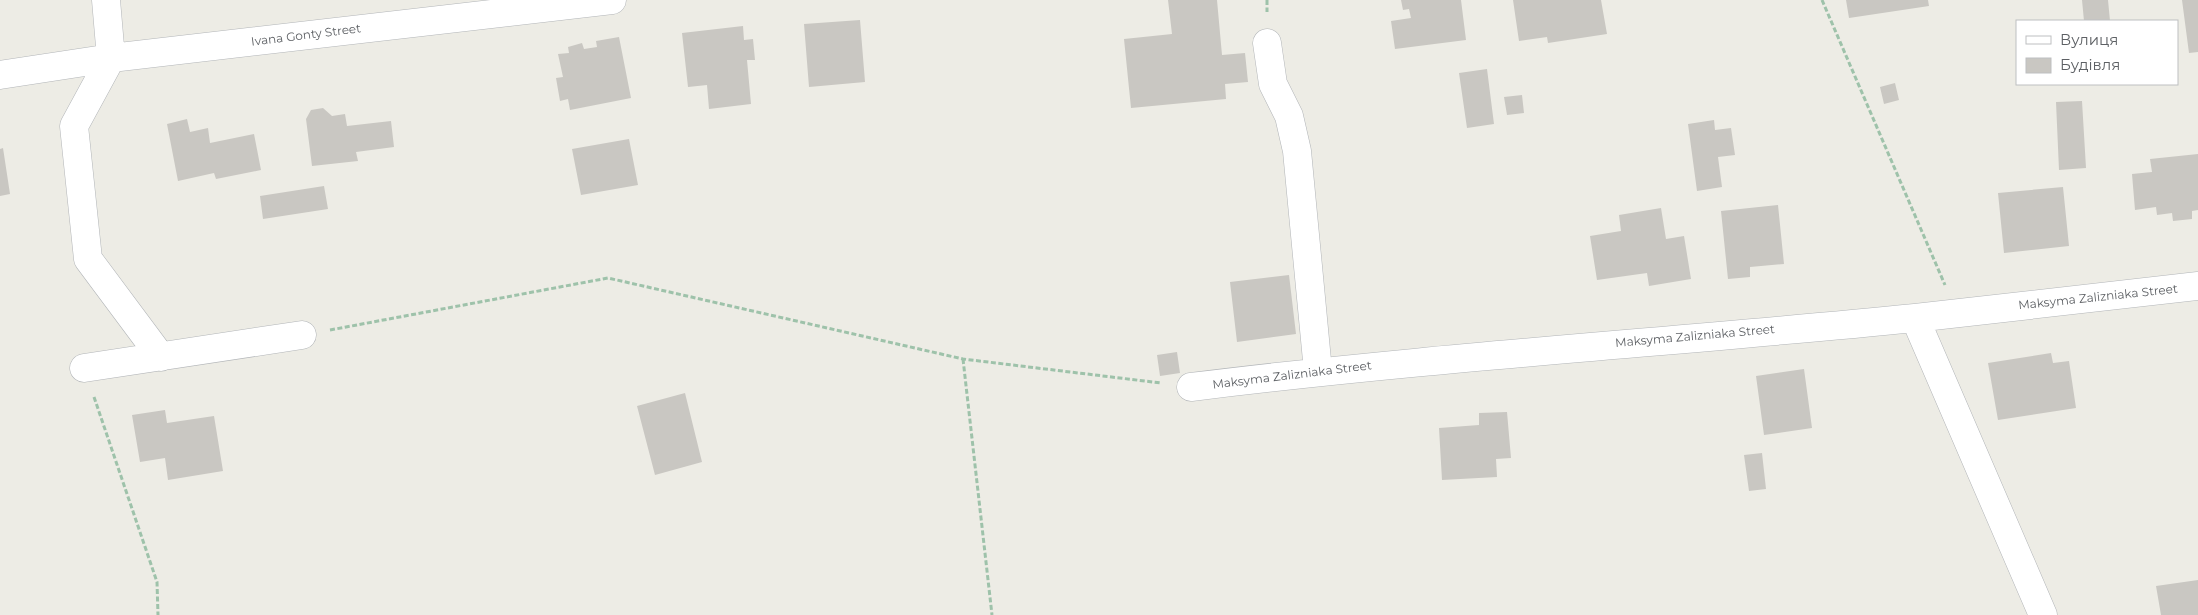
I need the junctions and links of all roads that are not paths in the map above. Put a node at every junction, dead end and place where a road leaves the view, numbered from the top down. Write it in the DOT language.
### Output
graph roads {
  1 [pos="106,0"];
  2 [pos="612,0"];
  3 [pos="1267,43"];
  4 [pos="111,58"];
  5 [pos="0,75"];
  6 [pos="2198,286"];
  7 [pos="1915,318"];
  8 [pos="302,335"];
  9 [pos="161,356"];
  10 [pos="84,368"];
  11 [pos="1318,371"];
  12 [pos="1192,387"];
  13 [pos="2043,615"];
  1 -- 4 [label="street"];
  2 -- 4 [label="street, Ivana Gonty Street"];
  3 -- 11 [label="street"];
  4 -- 5 [label="street, Ivana Gonty Street"];
  4 -- 9 [label="street"];
  6 -- 7 [label="street, Maksyma Zalizniaka Street"];
  7 -- 11 [label="street, Maksyma Zalizniaka Street"];
  7 -- 13 [label="street"];
  8 -- 9 [label="street"];
  9 -- 10 [label="street"];
  11 -- 12 [label="street, Maksyma Zalizniaka Street"];
}
